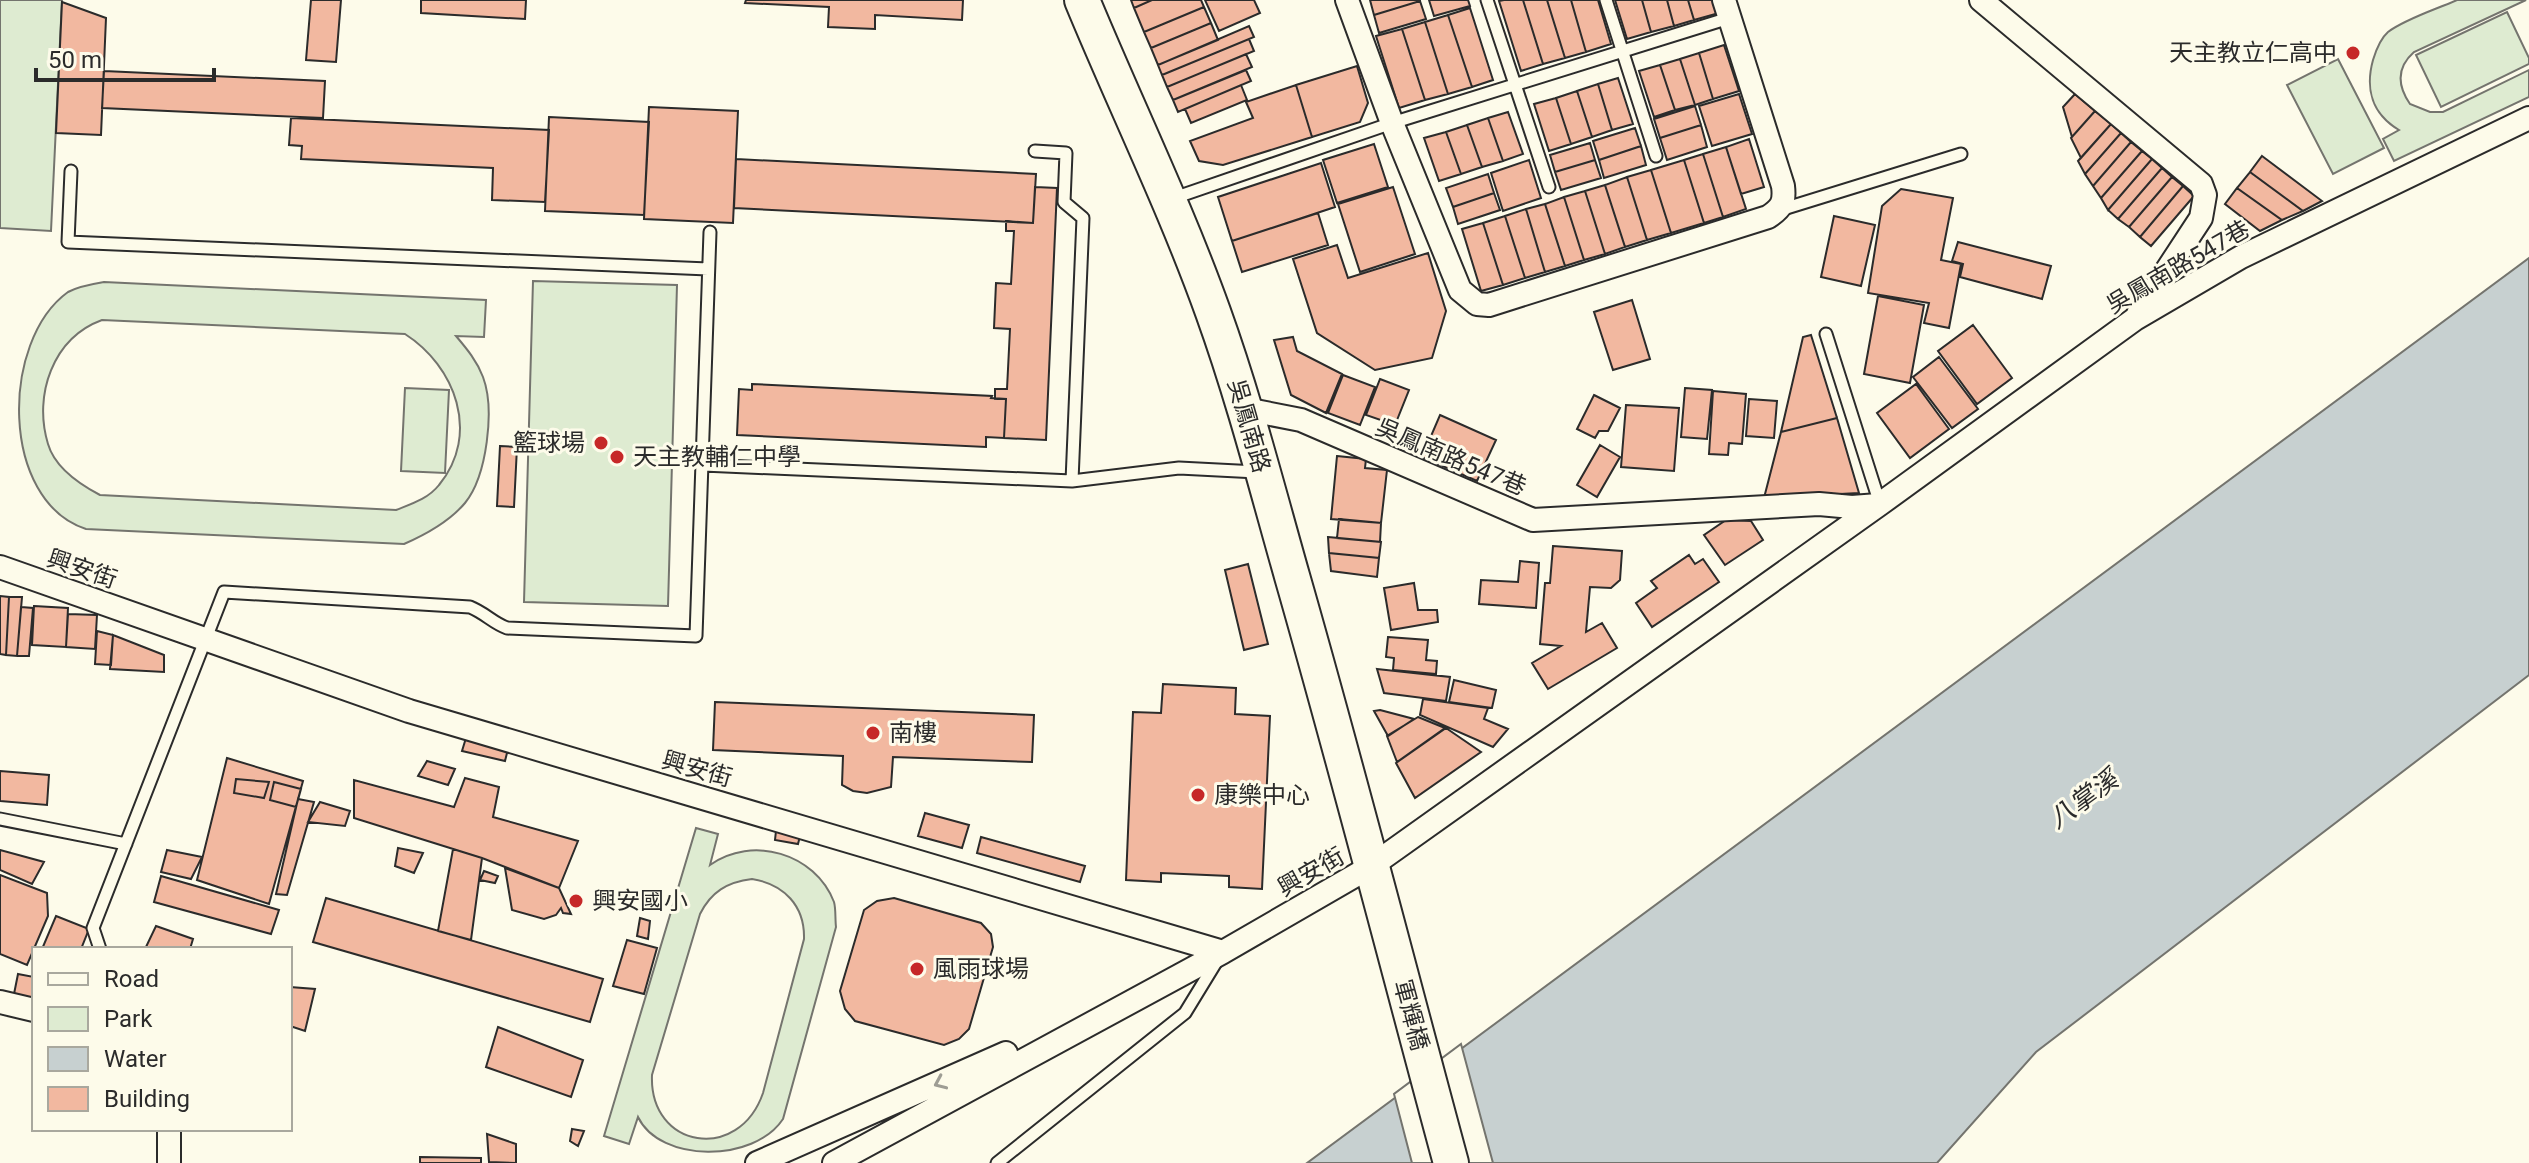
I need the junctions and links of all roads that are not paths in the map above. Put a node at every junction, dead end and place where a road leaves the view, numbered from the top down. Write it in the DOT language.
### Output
graph roads {
  1 [pos="1082,0"];
  2 [pos="1347,0"];
  3 [pos="1487,0"];
  4 [pos="1606,0"];
  5 [pos="1981,0"];
  6 [pos="1726,9"];
  7 [pos="1621,52"];
  8 [pos="1514,85"];
  9 [pos="2529,118"];
  10 [pos="1392,123"];
  11 [pos="1035,151"];
  12 [pos="1961,154"];
  13 [pos="1656,156"];
  14 [pos="71,171"];
  15 [pos="1549,187"];
  16 [pos="1167,200"];
  17 [pos="1780,210"];
  18 [pos="710,232"];
  19 [pos="708,269"];
  20 [pos="2135,319"];
  21 [pos="1826,334"];
  22 [pos="1245,409"];
  23 [pos="703,465"];
  24 [pos="1262,472"];
  25 [pos="1072,481"];
  26 [pos="1880,504"];
  27 [pos="0,567"];
  28 [pos="204,639"];
  29 [pos="0,819"];
  30 [pos="126,844"];
  31 [pos="1370,867"];
  32 [pos="99,947"];
  33 [pos="1223,952"];
  34 [pos="1139,995"];
  35 [pos="0,1002"];
  36 [pos="32,1010"];
  37 [pos="169,1131"];
  38 [pos="169,1163"];
  39 [pos="757,1163"];
  40 [pos="834,1163"];
  41 [pos="997,1163"];
  42 [pos="1451,1163"];
  1 -- 16 [label="main road, 吳鳳南路"];
  2 -- 10 [label="street"];
  3 -- 8 [label="lane"];
  4 -- 7 [label="lane"];
  5 -- 20 [label="street"];
  6 -- 7 [label="lane"];
  6 -- 17 [label="street"];
  7 -- 8 [label="lane"];
  7 -- 13 [label="lane"];
  8 -- 10 [label="lane"];
  8 -- 15 [label="lane"];
  9 -- 20 [label="street, 吳鳳南路547巷"];
  10 -- 16 [label="lane"];
  10 -- 17 [label="street"];
  11 -- 25 [label="lane"];
  12 -- 17 [label="lane"];
  14 -- 19 [label="lane"];
  16 -- 22 [label="main road, 吳鳳南路"];
  18 -- 19 [label="lane"];
  19 -- 23 [label="lane"];
  20 -- 26 [label="street, 吳鳳南路547巷"];
  21 -- 26 [label="lane"];
  22 -- 24 [label="main road, 吳鳳南路"];
  22 -- 26 [label="street, 吳鳳南路547巷"];
  23 -- 25 [label="lane"];
  23 -- 28 [label="lane"];
  24 -- 25 [label="lane"];
  24 -- 31 [label="main road, 吳鳳南路"];
  26 -- 31 [label="street, 吳鳳南路547巷"];
  27 -- 28 [label="street, 興安街"];
  28 -- 30 [label="lane"];
  28 -- 33 [label="street, 興安街"];
  29 -- 30 [label="lane"];
  30 -- 32 [label="lane"];
  31 -- 33 [label="street, 興安街"];
  31 -- 42 [label="main road, 軍輝橋"];
  33 -- 34 [label="street"];
  33 -- 41 [label="lane"];
  34 -- 39 [label="street, one-way"];
  34 -- 40 [label="street"];
  35 -- 36 [label="street"];
  37 -- 38 [label="street"];
}
